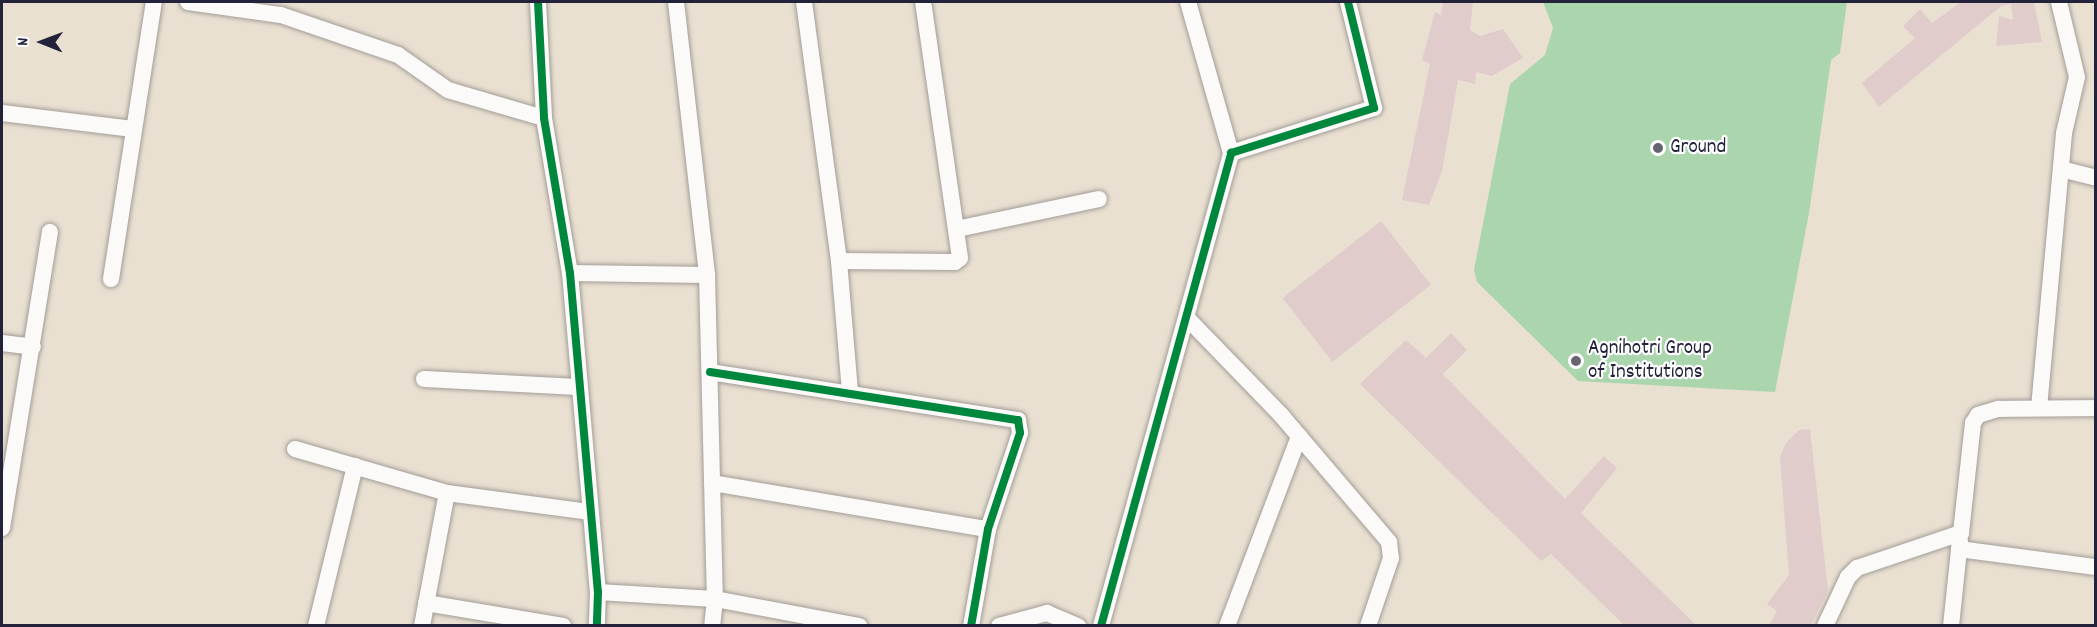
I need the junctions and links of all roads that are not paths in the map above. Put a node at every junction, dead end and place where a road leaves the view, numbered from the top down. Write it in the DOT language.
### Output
graph roads {
  1 [pos="154,2"];
  2 [pos="188,2"];
  3 [pos="537,2"];
  4 [pos="676,2"];
  5 [pos="804,2"];
  6 [pos="923,2"];
  7 [pos="1188,2"];
  8 [pos="1348,2"];
  9 [pos="2058,2"];
  10 [pos="2,113"];
  11 [pos="544,118"];
  12 [pos="133,129"];
  13 [pos="1231,153"];
  14 [pos="2061,169"];
  15 [pos="2096,178"];
  16 [pos="1099,199"];
  17 [pos="957,228"];
  18 [pos="50,232"];
  19 [pos="839,261"];
  20 [pos="570,273"];
  21 [pos="707,275"];
  22 [pos="111,279"];
  23 [pos="1187,318"];
  24 [pos="2,343"];
  25 [pos="33,347"];
  26 [pos="710,372"];
  27 [pos="424,379"];
  28 [pos="579,387"];
  29 [pos="849,393"];
  30 [pos="2039,408"];
  31 [pos="2096,408"];
  32 [pos="1299,436"];
  33 [pos="295,449"];
  34 [pos="355,466"];
  35 [pos="711,483"];
  36 [pos="447,493"];
  37 [pos="589,512"];
  38 [pos="2,528"];
  39 [pos="988,529"];
  40 [pos="1960,541"];
  41 [pos="2096,567"];
  42 [pos="598,592"];
  43 [pos="715,599"];
  44 [pos="426,603"];
  45 [pos="316,626"];
  46 [pos="422,626"];
  47 [pos="563,626"];
  48 [pos="597,626"];
  49 [pos="712,626"];
  50 [pos="859,626"];
  51 [pos="971,626"];
  52 [pos="999,626"];
  53 [pos="1078,626"];
  54 [pos="1101,626"];
  55 [pos="1227,626"];
  56 [pos="1368,626"];
  57 [pos="1825,626"];
  58 [pos="1951,626"];
  1 -- 12 [label="street"];
  2 -- 11 [label="street"];
  3 -- 11 [label="street"];
  4 -- 21 [label="street"];
  5 -- 19 [label="street"];
  6 -- 17 [label="street"];
  7 -- 13 [label="street"];
  8 -- 13 [label="street"];
  9 -- 14 [label="street"];
  10 -- 12 [label="street"];
  11 -- 20 [label="street"];
  12 -- 22 [label="street"];
  13 -- 23 [label="street"];
  14 -- 15 [label="street"];
  14 -- 30 [label="street"];
  16 -- 17 [label="street"];
  17 -- 19 [label="street"];
  18 -- 25 [label="street"];
  19 -- 29 [label="street"];
  20 -- 21 [label="street"];
  20 -- 28 [label="street"];
  21 -- 26 [label="street"];
  23 -- 32 [label="street"];
  23 -- 54 [label="street"];
  24 -- 25 [label="street"];
  25 -- 38 [label="street"];
  26 -- 29 [label="street"];
  26 -- 35 [label="street"];
  27 -- 28 [label="street"];
  28 -- 37 [label="street"];
  29 -- 39 [label="street"];
  30 -- 31 [label="street"];
  30 -- 40 [label="street"];
  32 -- 55 [label="street"];
  32 -- 56 [label="street"];
  33 -- 34 [label="street"];
  34 -- 36 [label="street"];
  34 -- 45 [label="street"];
  35 -- 39 [label="street"];
  35 -- 43 [label="street"];
  36 -- 37 [label="street"];
  36 -- 44 [label="street"];
  37 -- 42 [label="street"];
  39 -- 51 [label="street"];
  40 -- 41 [label="street"];
  40 -- 57 [label="street"];
  40 -- 58 [label="street"];
  42 -- 43 [label="street"];
  42 -- 48 [label="street"];
  43 -- 49 [label="street"];
  43 -- 50 [label="street"];
  44 -- 46 [label="street"];
  44 -- 47 [label="street"];
  52 -- 53 [label="street"];
}
